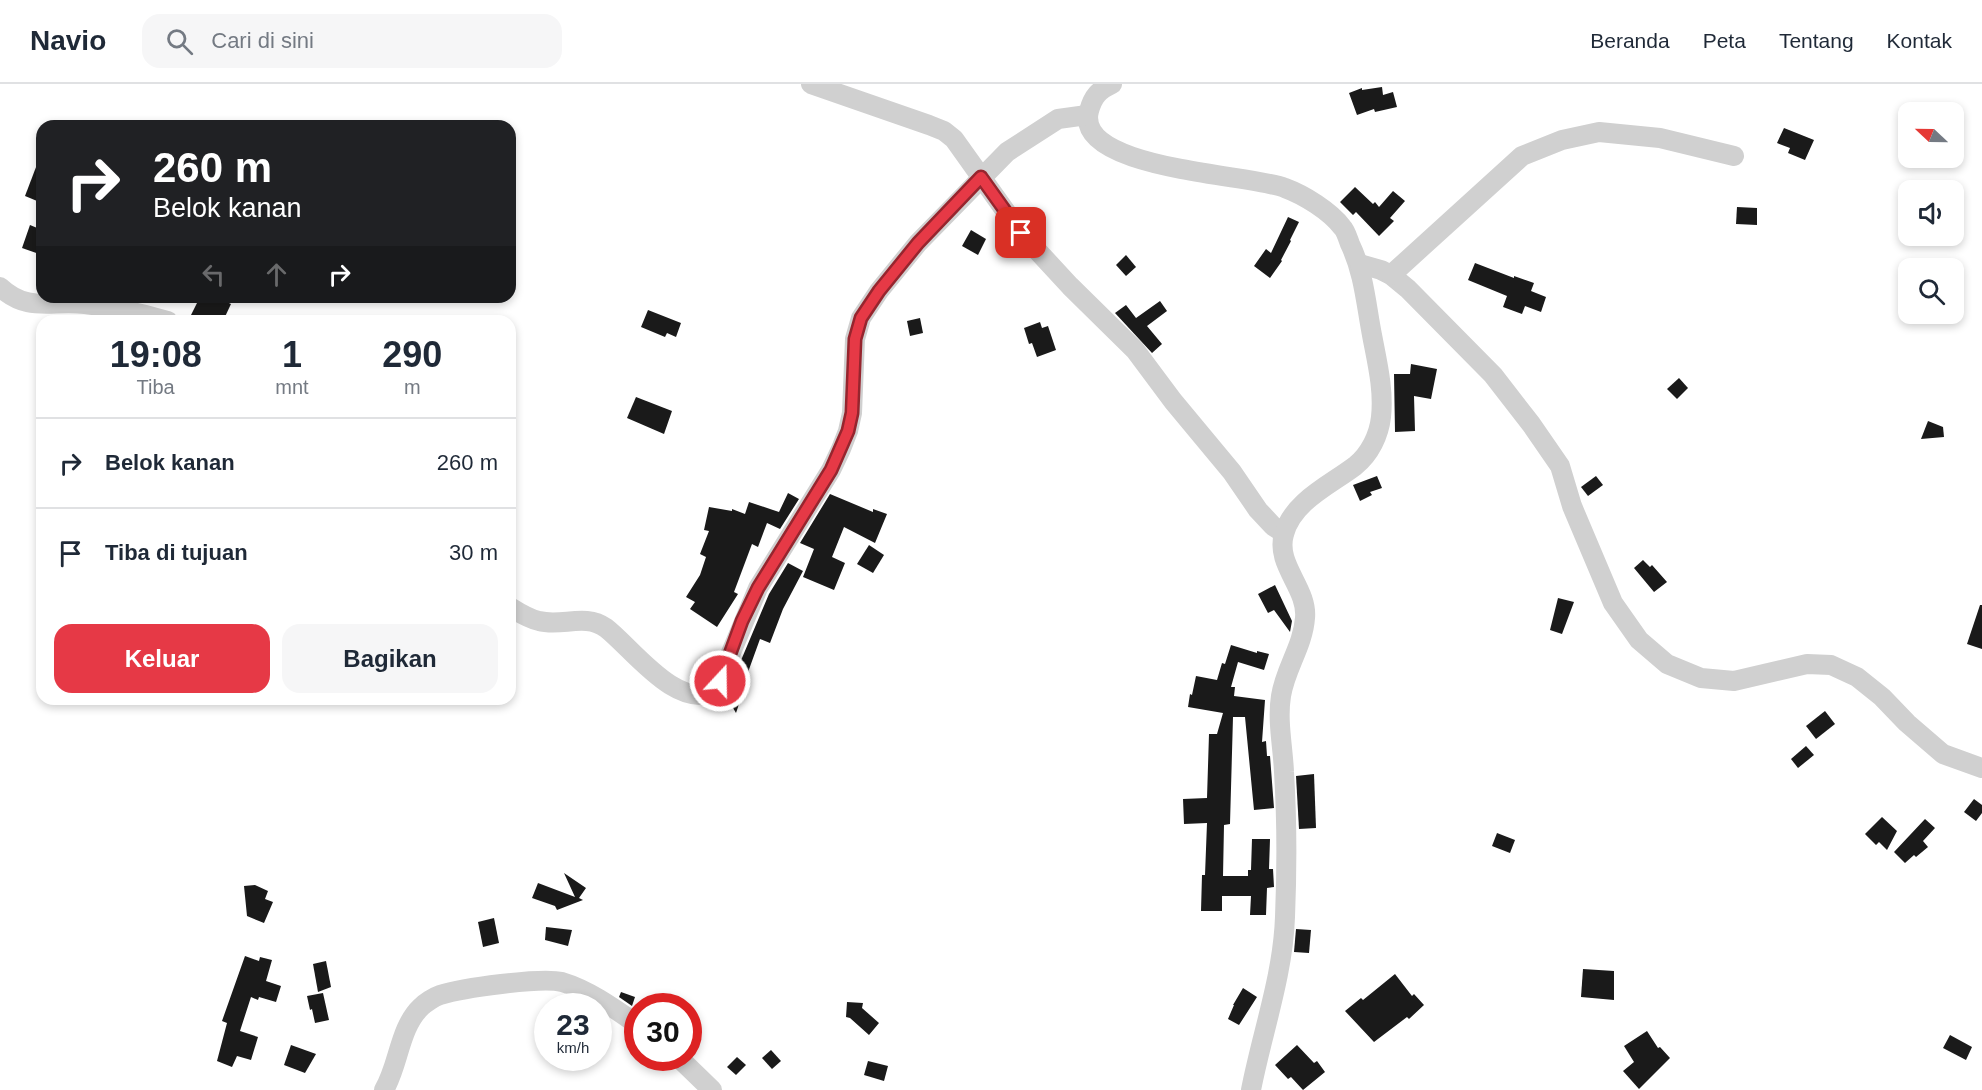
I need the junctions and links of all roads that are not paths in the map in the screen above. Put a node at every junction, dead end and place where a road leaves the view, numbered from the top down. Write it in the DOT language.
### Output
graph roads {
  1 [pos="811,84"];
  2 [pos="1112,84"];
  3 [pos="1087,115"];
  4 [pos="1734,156"];
  5 [pos="981,177"];
  6 [pos="1360,264"];
  7 [pos="1391,275"];
  8 [pos="0,287"];
  9 [pos="81,303"];
  10 [pos="81,303"];
  11 [pos="148,315"];
  12 [pos="1284,533"];
  13 [pos="516,610"];
  14 [pos="1982,768"];
  15 [pos="624,1015"];
  16 [pos="692,1071"];
  17 [pos="384,1090"];
  18 [pos="712,1090"];
  19 [pos="1251,1090"];
  1 -- 5 [label="street"];
  2 -- 3 [label="street"];
  3 -- 5 [label="street"];
  3 -- 6 [label="street"];
  4 -- 7 [label="street"];
  5 -- 12 [label="street"];
  5 -- 13 [label="street"];
  6 -- 7 [label="street"];
  6 -- 12 [label="street"];
  7 -- 14 [label="street"];
  8 -- 10 [label="street"];
  9 -- 11 [label="street"];
  12 -- 19 [label="street"];
  15 -- 17 [label="street"];
  16 -- 18 [label="street"];
}
